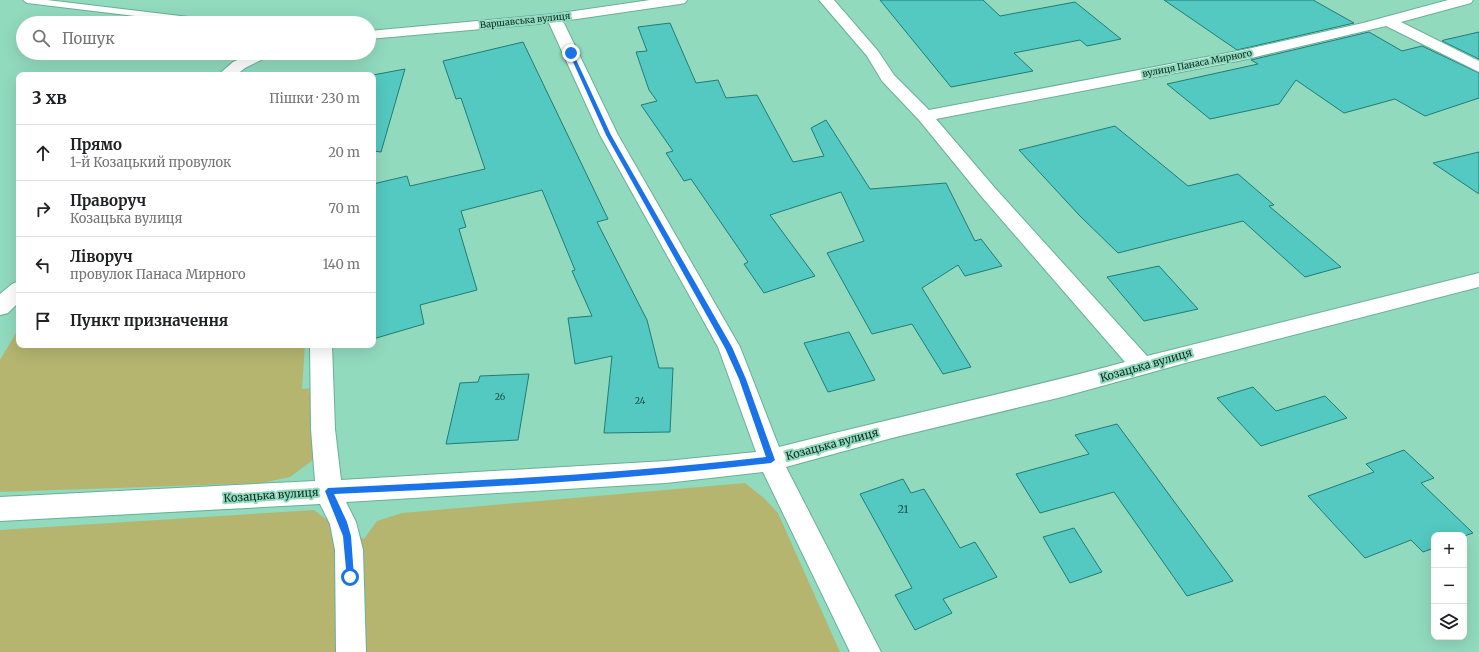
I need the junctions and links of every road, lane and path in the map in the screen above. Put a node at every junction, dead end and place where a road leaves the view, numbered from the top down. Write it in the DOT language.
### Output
graph roads {
  1 [pos="27,0"];
  2 [pos="680,0"];
  3 [pos="826,0"];
  4 [pos="1466,0"];
  5 [pos="157,16"];
  6 [pos="554,18"];
  7 [pos="1388,21"];
  8 [pos="376,34"];
  9 [pos="249,60"];
  10 [pos="1479,67"];
  11 [pos="230,72"];
  12 [pos="925,116"];
  13 [pos="1479,280"];
  14 [pos="16,292"];
  15 [pos="0,307"];
  16 [pos="321,348"];
  17 [pos="1142,366"];
  18 [pos="771,460"];
  19 [pos="328,491"];
  20 [pos="0,509"];
  21 [pos="351,652"];
  22 [pos="866,652"];
  1 -- 5 [label="lane"];
  2 -- 6 [label="street, Варшавська вулиця"];
  3 -- 12 [label="street"];
  4 -- 7 [label="street, вулиця Панаса Мирного"];
  6 -- 8 [label="street, Варшавська вулиця"];
  6 -- 18 [label="street"];
  7 -- 10 [label="street"];
  7 -- 12 [label="street, вулиця Панаса Мирного"];
  9 -- 11 [label="street"];
  12 -- 17 [label="street"];
  13 -- 17 [label="street, Козацька вулиця"];
  14 -- 15 [label="street"];
  16 -- 19 [label="street"];
  17 -- 18 [label="street, Козацька вулиця"];
  18 -- 19 [label="street, Козацька вулиця"];
  18 -- 22 [label="street"];
  19 -- 20 [label="street, Козацька вулиця"];
  19 -- 21 [label="street"];
}
